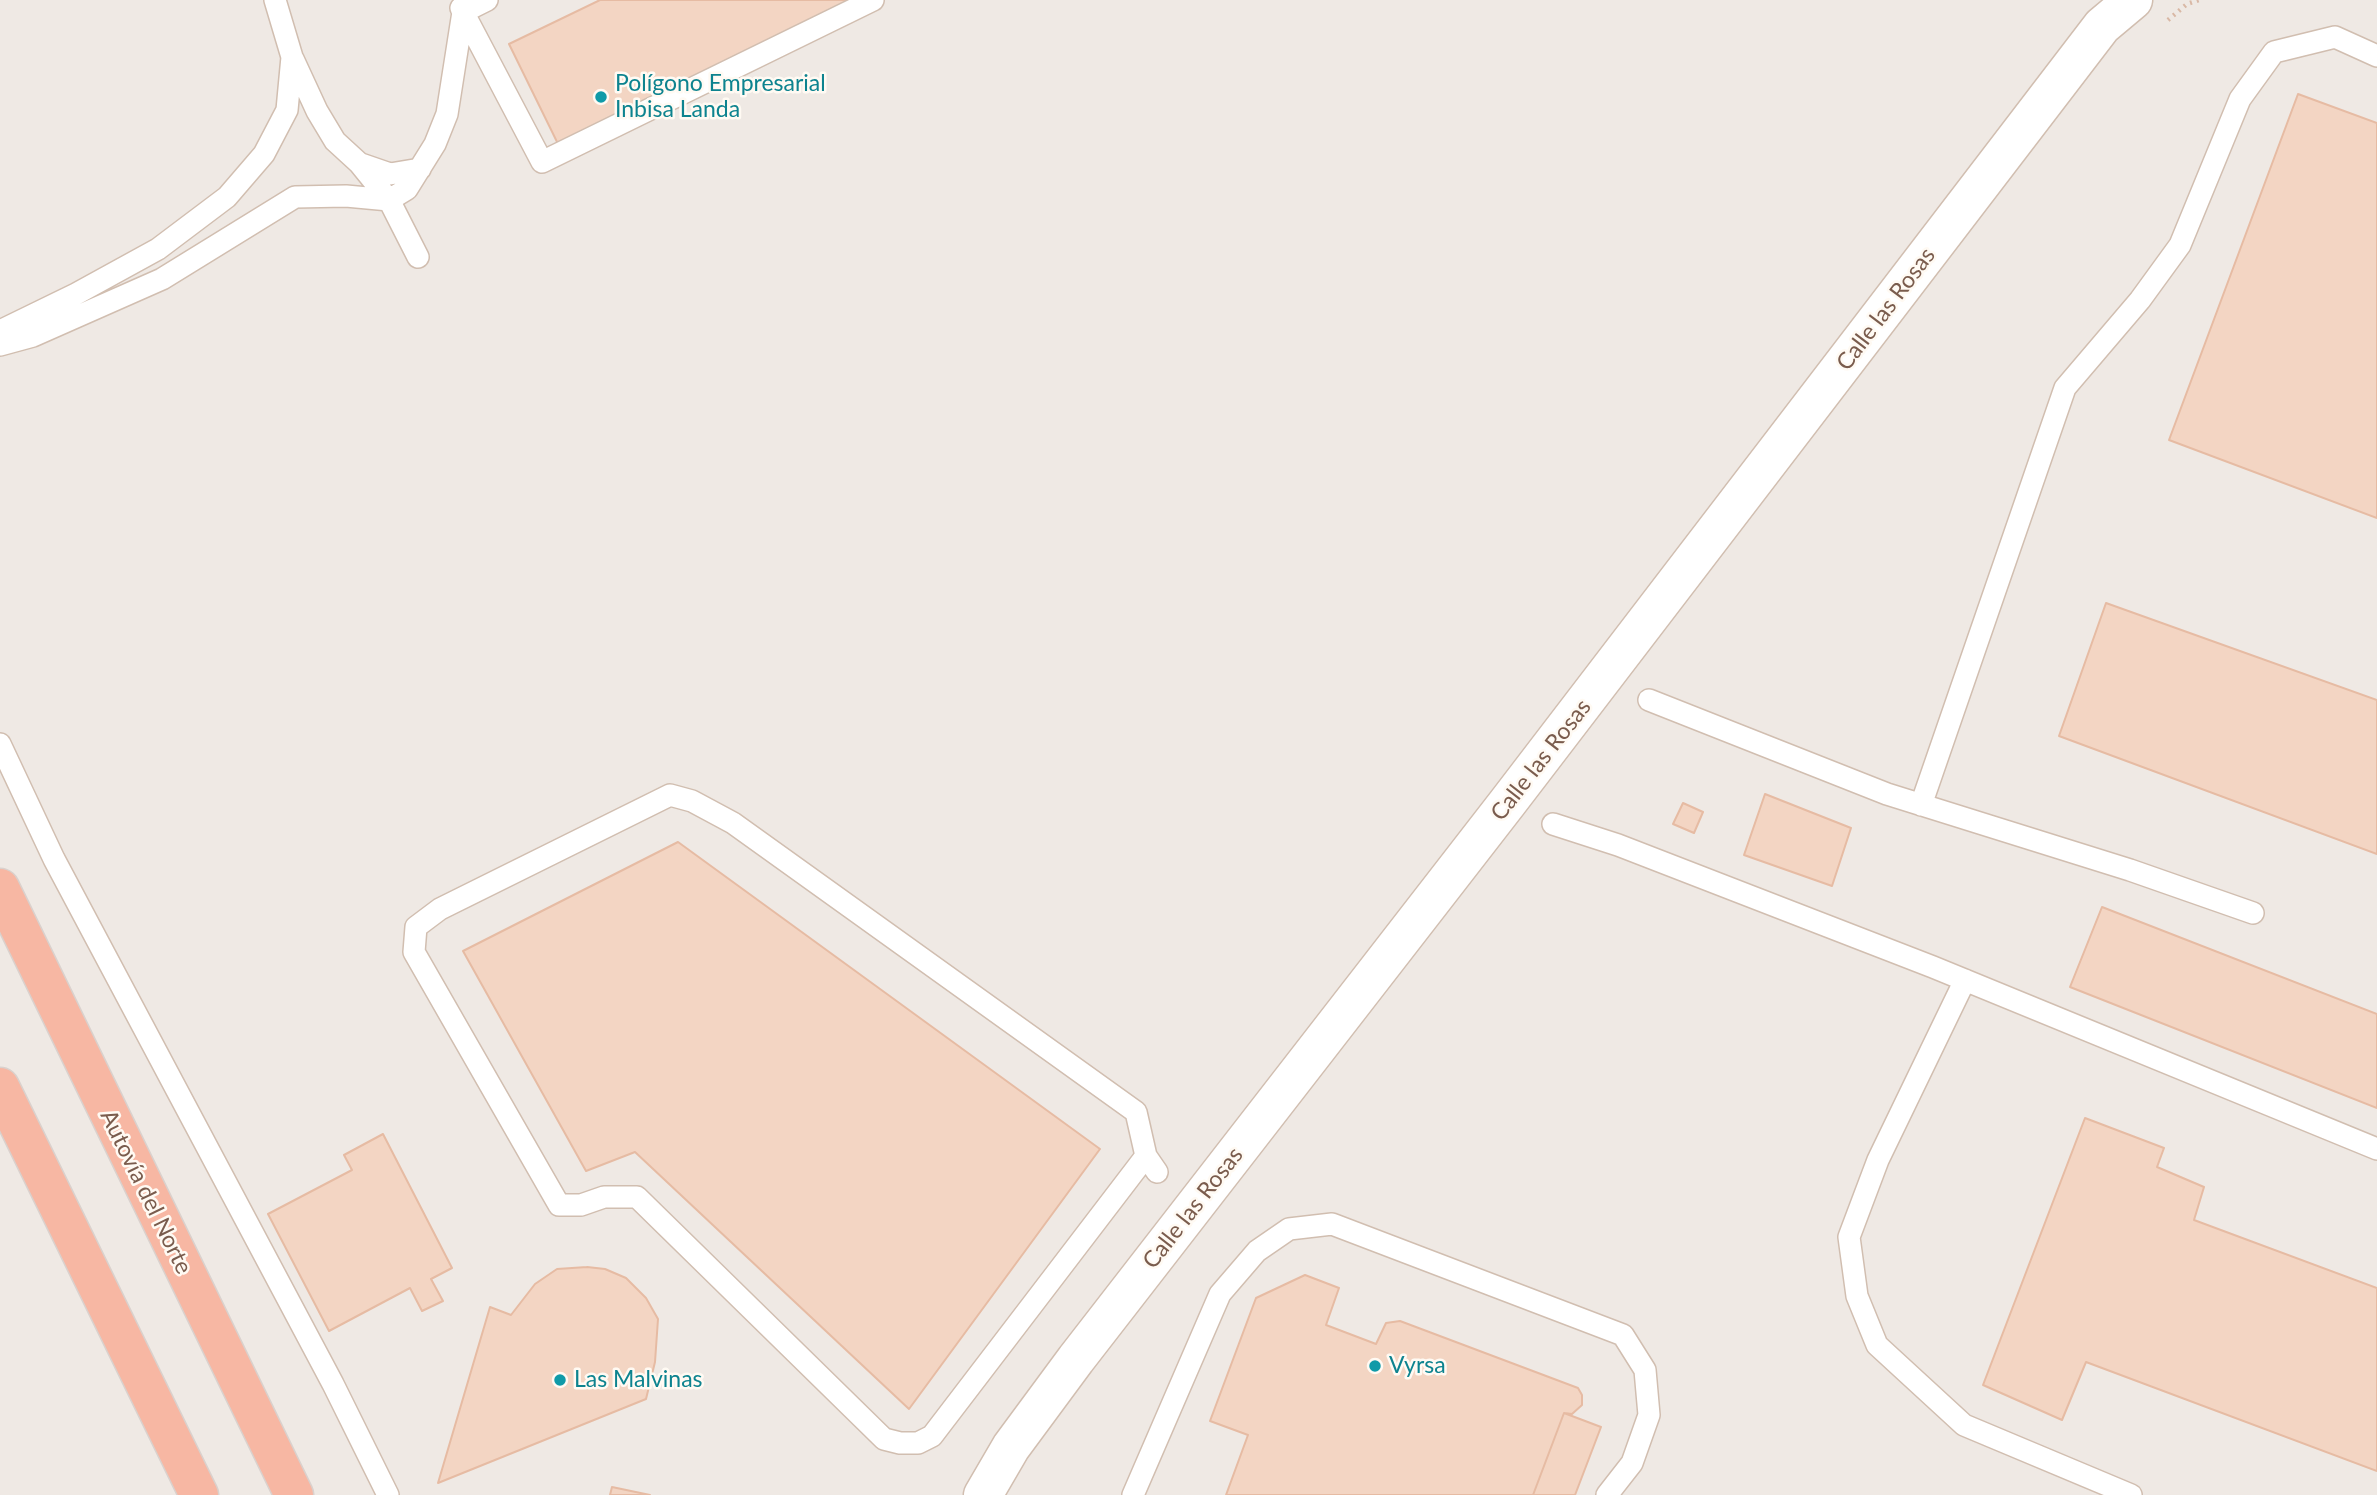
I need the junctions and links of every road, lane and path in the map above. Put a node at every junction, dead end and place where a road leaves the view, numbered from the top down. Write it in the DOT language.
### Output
graph roads {
  1 [pos="275,0"];
  2 [pos="487,0"];
  3 [pos="873,0"];
  4 [pos="2133,0"];
  5 [pos="460,6"];
  6 [pos="2106,13"];
  7 [pos="2377,56"];
  8 [pos="292,57"];
  9 [pos="359,163"];
  10 [pos="420,169"];
  11 [pos="389,200"];
  12 [pos="418,257"];
  13 [pos="0,331"];
  14 [pos="0,345"];
  15 [pos="1649,700"];
  16 [pos="0,744"];
  17 [pos="1921,805"];
  18 [pos="1553,824"];
  19 [pos="0,888"];
  20 [pos="2253,913"];
  21 [pos="1965,980"];
  22 [pos="0,1087"];
  23 [pos="2377,1149"];
  24 [pos="1152,1164"];
  25 [pos="199,1495"];
  26 [pos="294,1495"];
  27 [pos="388,1495"];
  28 [pos="983,1495"];
  29 [pos="1133,1495"];
  30 [pos="1608,1495"];
  31 [pos="2130,1495"];
  1 -- 8 [label="lane"];
  2 -- 5 [label="lane"];
  3 -- 5 [label="lane"];
  4 -- 6 [label="street, Calle las Rosas"];
  5 -- 10 [label="lane"];
  6 -- 28 [label="street, Calle las Rosas"];
  7 -- 17 [label="lane"];
  8 -- 9 [label="lane"];
  8 -- 13 [label="lane"];
  9 -- 10 [label="lane"];
  9 -- 11 [label="lane"];
  10 -- 11 [label="lane"];
  11 -- 12 [label="lane"];
  11 -- 14 [label="lane"];
  15 -- 17 [label="lane"];
  16 -- 27 [label="lane"];
  17 -- 20 [label="lane"];
  18 -- 21 [label="lane"];
  19 -- 26 [label="highway, Autovía del Norte"];
  21 -- 23 [label="lane"];
  21 -- 31 [label="lane"];
  22 -- 25 [label="highway"];
  24 -- 24 [label="lane"];
  29 -- 30 [label="lane"];
}
